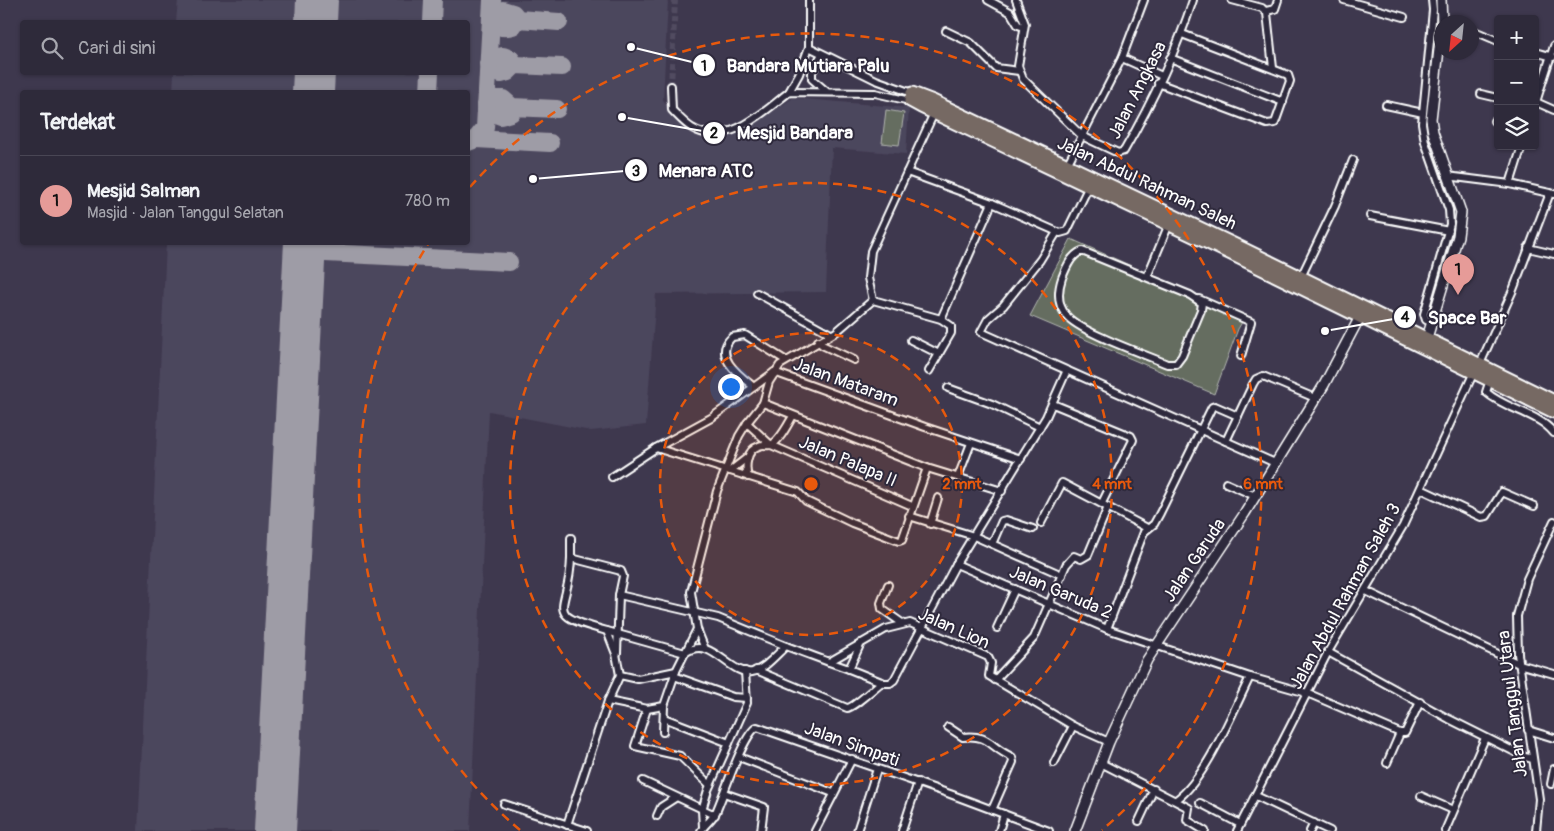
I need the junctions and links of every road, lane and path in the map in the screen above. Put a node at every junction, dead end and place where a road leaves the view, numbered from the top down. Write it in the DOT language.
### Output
graph roads {
  1 [pos="809,0"];
  2 [pos="988,0"];
  3 [pos="1016,0"];
  4 [pos="1144,0"];
  5 [pos="1193,0"];
  6 [pos="1278,0"];
  7 [pos="1344,0"];
  8 [pos="1432,0"];
  9 [pos="1441,0"];
  10 [pos="1236,1"];
  11 [pos="1018,8"];
  12 [pos="1266,11"];
  13 [pos="1010,12"];
  14 [pos="1438,15"];
  15 [pos="1441,15"];
  16 [pos="1404,18"];
  17 [pos="1024,27"];
  18 [pos="946,31"];
  19 [pos="1479,33"];
  20 [pos="1182,34"];
  21 [pos="1494,39"];
  22 [pos="1554,46"];
  23 [pos="809,47"];
  24 [pos="1539,53"];
  25 [pos="822,54"];
  26 [pos="1552,56"];
  27 [pos="1434,57"];
  28 [pos="1122,58"];
  29 [pos="1170,58"];
  30 [pos="1437,60"];
  31 [pos="1273,68"];
  32 [pos="1019,71"];
  33 [pos="1162,76"];
  34 [pos="1158,83"];
  35 [pos="671,86"];
  36 [pos="789,92"];
  37 [pos="827,92"];
  38 [pos="1481,94"];
  39 [pos="1539,94"];
  40 [pos="911,97"];
  41 [pos="1494,97"];
  42 [pos="1283,102"];
  43 [pos="1539,104"];
  44 [pos="1386,105"];
  45 [pos="1554,110"];
  46 [pos="934,113"];
  47 [pos="1423,113"];
  48 [pos="1082,136"];
  49 [pos="1023,149"];
  50 [pos="1521,150"];
  51 [pos="1353,160"];
  52 [pos="1067,165"];
  53 [pos="907,172"];
  54 [pos="1447,176"];
  55 [pos="1510,184"];
  56 [pos="1090,186"];
  57 [pos="1552,193"];
  58 [pos="992,203"];
  59 [pos="1370,216"];
  60 [pos="1169,224"];
  61 [pos="1449,231"];
  62 [pos="1057,232"];
  63 [pos="1231,248"];
  64 [pos="1528,248"];
  65 [pos="1554,254"];
  66 [pos="1147,277"];
  67 [pos="1300,278"];
  68 [pos="757,293"];
  69 [pos="1196,298"];
  70 [pos="873,300"];
  71 [pos="1363,313"];
  72 [pos="941,319"];
  73 [pos="1433,323"];
  74 [pos="831,334"];
  75 [pos="1427,338"];
  76 [pos="911,340"];
  77 [pos="818,341"];
  78 [pos="939,354"];
  79 [pos="1241,356"];
  80 [pos="786,360"];
  81 [pos="854,360"];
  82 [pos="1477,368"];
  83 [pos="1067,370"];
  84 [pos="929,371"];
  85 [pos="774,372"];
  86 [pos="1490,380"];
  87 [pos="754,386"];
  88 [pos="948,388"];
  89 [pos="1534,397"];
  90 [pos="1315,398"];
  91 [pos="1554,401"];
  92 [pos="763,404"];
  93 [pos="1053,404"];
  94 [pos="1554,412"];
  95 [pos="793,416"];
  96 [pos="1238,416"];
  97 [pos="747,423"];
  98 [pos="1040,427"];
  99 [pos="1200,430"];
  100 [pos="1554,433"];
  101 [pos="1226,441"];
  102 [pos="971,443"];
  103 [pos="771,445"];
  104 [pos="656,448"];
  105 [pos="749,456"];
  106 [pos="1021,459"];
  107 [pos="1275,463"];
  108 [pos="927,468"];
  109 [pos="727,470"];
  110 [pos="612,477"];
  111 [pos="748,477"];
  112 [pos="958,477"];
  113 [pos="1226,483"];
  114 [pos="1421,489"];
  115 [pos="1002,491"];
  116 [pos="1255,496"];
  117 [pos="938,498"];
  118 [pos="1105,505"];
  119 [pos="912,506"];
  120 [pos="1534,506"];
  121 [pos="909,516"];
  122 [pos="1554,521"];
  123 [pos="1041,523"];
  124 [pos="930,524"];
  125 [pos="1147,528"];
  126 [pos="1033,529"];
  127 [pos="974,536"];
  128 [pos="571,538"];
  129 [pos="992,544"];
  130 [pos="571,558"];
  131 [pos="956,564"];
  132 [pos="1062,575"];
  133 [pos="888,585"];
  134 [pos="1015,589"];
  135 [pos="1366,591"];
  136 [pos="619,595"];
  137 [pos="1050,604"];
  138 [pos="695,613"];
  139 [pos="902,623"];
  140 [pos="923,627"];
  141 [pos="997,628"];
  142 [pos="1107,628"];
  143 [pos="697,629"];
  144 [pos="607,631"];
  145 [pos="618,634"];
  146 [pos="861,643"];
  147 [pos="786,646"];
  148 [pos="1155,646"];
  149 [pos="705,649"];
  150 [pos="1328,652"];
  151 [pos="685,653"];
  152 [pos="616,654"];
  153 [pos="829,662"];
  154 [pos="1516,662"];
  155 [pos="849,669"];
  156 [pos="756,670"];
  157 [pos="745,671"];
  158 [pos="675,673"];
  159 [pos="1554,674"];
  160 [pos="620,675"];
  161 [pos="1250,677"];
  162 [pos="995,680"];
  163 [pos="882,682"];
  164 [pos="1307,693"];
  165 [pos="747,698"];
  166 [pos="608,701"];
  167 [pos="1420,702"];
  168 [pos="664,706"];
  169 [pos="647,708"];
  170 [pos="664,718"];
  171 [pos="1073,726"];
  172 [pos="948,727"];
  173 [pos="1528,730"];
  174 [pos="663,732"];
  175 [pos="1400,733"];
  176 [pos="1485,738"];
  177 [pos="1554,738"];
  178 [pos="1109,742"];
  179 [pos="729,743"];
  180 [pos="739,757"];
  181 [pos="1530,758"];
  182 [pos="852,759"];
  183 [pos="1387,762"];
  184 [pos="1054,763"];
  185 [pos="1101,763"];
  186 [pos="877,769"];
  187 [pos="1554,769"];
  188 [pos="643,781"];
  189 [pos="918,782"];
  190 [pos="1551,784"];
  191 [pos="710,785"];
  192 [pos="1154,789"];
  193 [pos="724,793"];
  194 [pos="833,793"];
  195 [pos="1256,796"];
  196 [pos="1421,796"];
  197 [pos="675,798"];
  198 [pos="1176,800"];
  199 [pos="504,804"];
  200 [pos="1200,804"];
  201 [pos="702,810"];
  202 [pos="992,810"];
  203 [pos="1453,810"];
  204 [pos="1004,814"];
  205 [pos="715,815"];
  206 [pos="657,816"];
  207 [pos="1139,821"];
  208 [pos="1314,823"];
  209 [pos="1240,824"];
  210 [pos="567,825"];
  211 [pos="702,829"];
  212 [pos="588,831"];
  213 [pos="761,831"];
  214 [pos="815,831"];
  215 [pos="857,831"];
  216 [pos="902,831"];
  217 [pos="999,831"];
  218 [pos="1050,831"];
  219 [pos="1075,831"];
  220 [pos="1205,831"];
  221 [pos="1237,831"];
  222 [pos="1310,831"];
  223 [pos="1330,831"];
  224 [pos="1445,831"];
  225 [pos="1538,831"];
  1 -- 23 [label="street"];
  2 -- 13 [label="street"];
  3 -- 11 [label="street"];
  4 -- 28 [label="street, Jalan Angkasa"];
  5 -- 20 [label="street, Jalan Angkasa"];
  6 -- 12 [label="street"];
  7 -- 16 [label="street"];
  8 -- 14 [label="street"];
  9 -- 15 [label="street"];
  10 -- 12 [label="street"];
  11 -- 13 [label="street"];
  11 -- 17 [label="street"];
  12 -- 31 [label="street"];
  13 -- 17 [label="street"];
  17 -- 32 [label="street"];
  18 -- 32 [label="street"];
  19 -- 21 [label="street"];
  20 -- 29 [label="street, Jalan Angkasa"];
  20 -- 31 [label="street"];
  22 -- 26 [label="street"];
  23 -- 25 [label="street, Jalan Abdul Rahman Saleh"];
  23 -- 36 [label="street"];
  24 -- 26 [label="street"];
  25 -- 37 [label="street"];
  25 -- 40 [label="street, Jalan Abdul Rahman Saleh"];
  26 -- 39 [label="street"];
  27 -- 47 [label="street"];
  28 -- 33 [label="street"];
  28 -- 48 [label="street, Jalan Angkasa"];
  29 -- 33 [label="street, Jalan Angkasa"];
  29 -- 42 [label="street"];
  30 -- 54 [label="street"];
  31 -- 42 [label="street"];
  32 -- 48 [label="street, Jalan Angkasa"];
  33 -- 34 [label="street, Jalan Angkasa"];
  34 -- 42 [label="street"];
  34 -- 48 [label="street, Jalan Angkasa"];
  35 -- 36 [label="street"];
  36 -- 37 [label="street, Jalan Abdul Rahman Saleh"];
  37 -- 40 [label="street, Jalan Abdul Rahman Saleh"];
  38 -- 41 [label="street"];
  40 -- 46 [label="highway, Jalan Abdul Rahman Saleh"];
  40 -- 49 [label="highway, Jalan Abdul Rahman Saleh"];
  43 -- 45 [label="street"];
  44 -- 47 [label="street"];
  46 -- 49 [label="highway, Jalan Abdul Rahman Saleh"];
  46 -- 53 [label="street"];
  47 -- 61 [label="street"];
  48 -- 52 [label="street, Jalan Angkasa"];
  49 -- 52 [label="highway, Jalan Abdul Rahman Saleh"];
  49 -- 56 [label="highway, Jalan Abdul Rahman Saleh"];
  50 -- 55 [label="street"];
  51 -- 67 [label="street"];
  52 -- 63 [label="highway, Jalan Abdul Rahman Saleh"];
  53 -- 58 [label="street"];
  53 -- 70 [label="street"];
  54 -- 55 [label="street"];
  54 -- 73 [label="street"];
  55 -- 57 [label="street"];
  56 -- 60 [label="highway, Jalan Abdul Rahman Saleh"];
  56 -- 62 [label="street"];
  57 -- 64 [label="street, Jalan Abdul Rahman Saleh 3"];
  58 -- 62 [label="street"];
  58 -- 72 [label="street"];
  59 -- 61 [label="street"];
  60 -- 63 [label="highway, Jalan Abdul Rahman Saleh"];
  60 -- 66 [label="street"];
  61 -- 73 [label="street"];
  62 -- 83 [label="street"];
  63 -- 67 [label="highway, Jalan Abdul Rahman Saleh"];
  63 -- 71 [label="highway, Jalan Abdul Rahman Saleh"];
  64 -- 65 [label="street"];
  64 -- 82 [label="street, Jalan Abdul Rahman Saleh 3"];
  66 -- 69 [label="street"];
  66 -- 69 [label="street"];
  67 -- 71 [label="highway, Jalan Abdul Rahman Saleh"];
  68 -- 74 [label="street"];
  69 -- 79 [label="street"];
  70 -- 72 [label="street"];
  70 -- 74 [label="street, Jalan Mataram"];
  71 -- 75 [label="highway, Jalan Abdul Rahman Saleh"];
  71 -- 82 [label="highway, Jalan Abdul Rahman Saleh"];
  71 -- 90 [label="street, Jalan Garuda"];
  72 -- 78 [label="street"];
  73 -- 75 [label="street"];
  74 -- 77 [label="street, Jalan Mataram"];
  75 -- 82 [label="highway, Jalan Abdul Rahman Saleh"];
  76 -- 78 [label="street"];
  77 -- 80 [label="street, Jalan Mataram"];
  77 -- 81 [label="street"];
  78 -- 84 [label="street"];
  80 -- 85 [label="street, Jalan Mataram"];
  80 -- 87 [label="street"];
  82 -- 86 [label="highway, Jalan Abdul Rahman Saleh"];
  82 -- 89 [label="highway, Jalan Abdul Rahman Saleh"];
  82 -- 114 [label="street, Jalan Abdul Rahman Saleh 3"];
  83 -- 93 [label="street"];
  83 -- 99 [label="street"];
  85 -- 87 [label="street"];
  85 -- 92 [label="street"];
  85 -- 102 [label="street, Jalan Mataram"];
  86 -- 89 [label="highway, Jalan Abdul Rahman Saleh"];
  86 -- 100 [label="street"];
  87 -- 104 [label="street"];
  88 -- 98 [label="street"];
  89 -- 91 [label="highway, Jalan Abdul Rahman Saleh"];
  89 -- 94 [label="highway, Jalan Abdul Rahman Saleh"];
  90 -- 96 [label="street"];
  90 -- 107 [label="street, Jalan Garuda"];
  92 -- 95 [label="street"];
  92 -- 97 [label="street"];
  93 -- 98 [label="street"];
  93 -- 118 [label="street"];
  95 -- 103 [label="street"];
  95 -- 108 [label="street"];
  96 -- 99 [label="street"];
  96 -- 101 [label="street"];
  97 -- 103 [label="street, Jalan Palapa II"];
  97 -- 109 [label="street"];
  98 -- 106 [label="street"];
  99 -- 101 [label="street"];
  99 -- 125 [label="street"];
  101 -- 107 [label="street"];
  102 -- 106 [label="street, Jalan Mataram"];
  102 -- 112 [label="street"];
  103 -- 105 [label="street"];
  103 -- 119 [label="street, Jalan Palapa II"];
  104 -- 109 [label="street"];
  104 -- 110 [label="street"];
  105 -- 109 [label="street"];
  105 -- 111 [label="street"];
  106 -- 115 [label="street"];
  107 -- 116 [label="street, Jalan Garuda"];
  108 -- 112 [label="street"];
  108 -- 119 [label="street"];
  109 -- 111 [label="street"];
  109 -- 138 [label="street"];
  111 -- 121 [label="street"];
  112 -- 115 [label="street"];
  113 -- 116 [label="street"];
  114 -- 120 [label="street"];
  114 -- 135 [label="street, Jalan Abdul Rahman Saleh 3"];
  115 -- 127 [label="street"];
  116 -- 148 [label="street, Jalan Garuda"];
  117 -- 124 [label="street"];
  118 -- 123 [label="street"];
  118 -- 125 [label="street"];
  118 -- 132 [label="street"];
  119 -- 121 [label="street"];
  121 -- 124 [label="street"];
  122 -- 154 [label="street, Jalan Tanggul Utara"];
  124 -- 127 [label="street"];
  125 -- 142 [label="street"];
  126 -- 129 [label="street"];
  127 -- 129 [label="street"];
  127 -- 131 [label="street"];
  128 -- 130 [label="street"];
  129 -- 132 [label="street"];
  130 -- 136 [label="street"];
  130 -- 144 [label="street"];
  131 -- 134 [label="street, Jalan Garuda 2"];
  131 -- 140 [label="street"];
  132 -- 137 [label="street"];
  133 -- 139 [label="street"];
  134 -- 137 [label="street, Jalan Garuda 2"];
  134 -- 141 [label="street"];
  135 -- 150 [label="street, Jalan Abdul Rahman Saleh 3"];
  135 -- 154 [label="street"];
  136 -- 138 [label="street"];
  136 -- 145 [label="street"];
  137 -- 142 [label="street, Jalan Garuda 2"];
  137 -- 162 [label="street"];
  138 -- 143 [label="street"];
  138 -- 147 [label="street"];
  139 -- 140 [label="street, Jalan Lion"];
  139 -- 146 [label="street, Jalan Lion"];
  140 -- 162 [label="street, Jalan Lion"];
  140 -- 163 [label="street"];
  142 -- 148 [label="street, Jalan Garuda 2"];
  143 -- 149 [label="street"];
  143 -- 151 [label="street"];
  144 -- 145 [label="street"];
  144 -- 152 [label="street"];
  145 -- 151 [label="street"];
  145 -- 152 [label="street"];
  146 -- 153 [label="street, Jalan Lion"];
  146 -- 155 [label="street"];
  147 -- 153 [label="street"];
  147 -- 156 [label="street"];
  148 -- 161 [label="street, Jalan Garuda 2"];
  148 -- 178 [label="street, Jalan Garuda"];
  149 -- 151 [label="street"];
  149 -- 157 [label="street"];
  150 -- 164 [label="street, Jalan Abdul Rahman Saleh 3"];
  150 -- 167 [label="street"];
  151 -- 158 [label="street"];
  152 -- 160 [label="street"];
  153 -- 155 [label="street"];
  154 -- 159 [label="street"];
  154 -- 173 [label="street, Jalan Tanggul Utara"];
  155 -- 163 [label="street"];
  156 -- 157 [label="street"];
  156 -- 163 [label="street"];
  157 -- 165 [label="street"];
  158 -- 160 [label="street"];
  158 -- 165 [label="street"];
  158 -- 168 [label="street"];
  160 -- 166 [label="street"];
  161 -- 164 [label="street, Jalan Garuda 2"];
  161 -- 198 [label="street"];
  162 -- 171 [label="street"];
  164 -- 175 [label="street, Jalan Garuda 2"];
  164 -- 195 [label="street, Jalan Abdul Rahman Saleh 3"];
  165 -- 179 [label="street"];
  166 -- 169 [label="street"];
  166 -- 210 [label="street"];
  167 -- 175 [label="street"];
  167 -- 176 [label="street"];
  168 -- 169 [label="street"];
  168 -- 170 [label="street"];
  169 -- 191 [label="street"];
  170 -- 174 [label="street"];
  170 -- 179 [label="street"];
  171 -- 178 [label="street"];
  171 -- 184 [label="street"];
  172 -- 202 [label="street"];
  173 -- 177 [label="street"];
  173 -- 181 [label="street, Jalan Tanggul Utara"];
  175 -- 183 [label="street"];
  176 -- 181 [label="street"];
  176 -- 203 [label="street"];
  178 -- 185 [label="street, Jalan Garuda"];
  179 -- 191 [label="street"];
  180 -- 182 [label="street, Jalan Simpati"];
  180 -- 193 [label="street, Jalan Simpati"];
  180 -- 194 [label="street"];
  181 -- 225 [label="street, Jalan Tanggul Utara"];
  182 -- 186 [label="street, Jalan Simpati"];
  182 -- 194 [label="street"];
  185 -- 192 [label="street"];
  185 -- 219 [label="street, Jalan Garuda"];
  186 -- 189 [label="street, Jalan Simpati"];
  186 -- 215 [label="street"];
  187 -- 190 [label="street"];
  188 -- 197 [label="street"];
  189 -- 202 [label="street, Jalan Simpati"];
  189 -- 216 [label="street"];
  191 -- 201 [label="street"];
  192 -- 198 [label="street"];
  192 -- 207 [label="street"];
  193 -- 205 [label="street, Jalan Simpati"];
  193 -- 213 [label="street"];
  194 -- 214 [label="street"];
  195 -- 208 [label="street"];
  195 -- 209 [label="street, Jalan Abdul Rahman Saleh 3"];
  196 -- 203 [label="street"];
  197 -- 201 [label="street"];
  197 -- 206 [label="street"];
  198 -- 220 [label="street"];
  199 -- 210 [label="street"];
  200 -- 209 [label="street"];
  201 -- 205 [label="street"];
  201 -- 211 [label="street"];
  202 -- 204 [label="street, Jalan Simpati"];
  203 -- 224 [label="street"];
  204 -- 217 [label="street"];
  204 -- 218 [label="street, Jalan Simpati"];
  205 -- 211 [label="street, Jalan Simpati"];
  208 -- 222 [label="street"];
  208 -- 223 [label="street"];
  209 -- 221 [label="street, Jalan Abdul Rahman Saleh 3"];
  210 -- 212 [label="street"];
}
